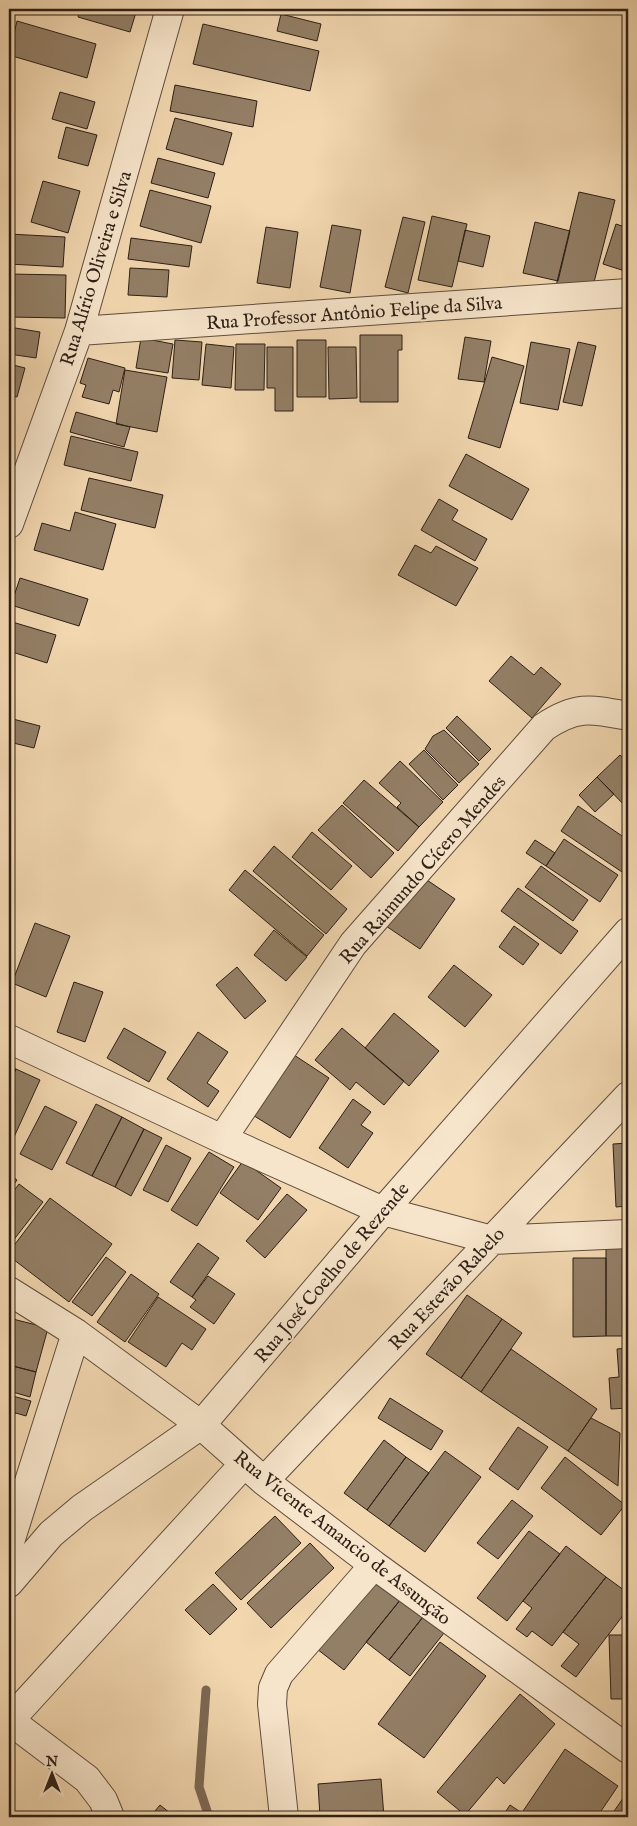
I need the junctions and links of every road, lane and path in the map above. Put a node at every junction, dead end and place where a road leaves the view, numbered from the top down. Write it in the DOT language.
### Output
graph roads {
  1 [pos="170,9"];
  2 [pos="628,293"];
  3 [pos="79,331"];
  4 [pos="9,524"];
  5 [pos="628,716"];
  6 [pos="628,932"];
  7 [pos="9,1040"];
  8 [pos="628,1096"];
  9 [pos="222,1139"];
  10 [pos="383,1211"];
  11 [pos="628,1234"];
  12 [pos="492,1240"];
  13 [pos="9,1291"];
  14 [pos="76,1333"];
  15 [pos="201,1425"];
  16 [pos="254,1472"];
  17 [pos="9,1545"];
  18 [pos="374,1565"];
  19 [pos="9,1584"];
  20 [pos="9,1720"];
  21 [pos="628,1749"];
  22 [pos="110,1817"];
  23 [pos="284,1817"];
  1 -- 3 [label="street, Rua Alírio Oliveira e Silva"];
  2 -- 3 [label="street, Rua Professor Antônio Felipe da Silva"];
  3 -- 4 [label="street, Rua Alírio Oliveira e Silva"];
  5 -- 9 [label="street, Rua Raimundo Cícero Mendes"];
  6 -- 10 [label="street, Rua José Coelho de Rezende"];
  7 -- 9 [label="street"];
  8 -- 12 [label="street, Rua Estevão Rabelo"];
  9 -- 10 [label="street"];
  10 -- 12 [label="street"];
  10 -- 15 [label="street, Rua José Coelho de Rezende"];
  11 -- 12 [label="street"];
  12 -- 16 [label="street, Rua Estevão Rabelo"];
  13 -- 14 [label="street, Rua Vicente Amancio de Assunção"];
  14 -- 15 [label="street, Rua Vicente Amancio de Assunção"];
  14 -- 17 [label="street"];
  15 -- 16 [label="street, Rua Vicente Amancio de Assunção"];
  15 -- 19 [label="street, Rua José Coelho de Rezende"];
  16 -- 18 [label="street, Rua Vicente Amancio de Assunção"];
  16 -- 20 [label="street, Rua Estevão Rabelo"];
  18 -- 21 [label="street, Rua Vicente Amancio de Assunção"];
  18 -- 23 [label="street"];
  20 -- 22 [label="street"];
}
